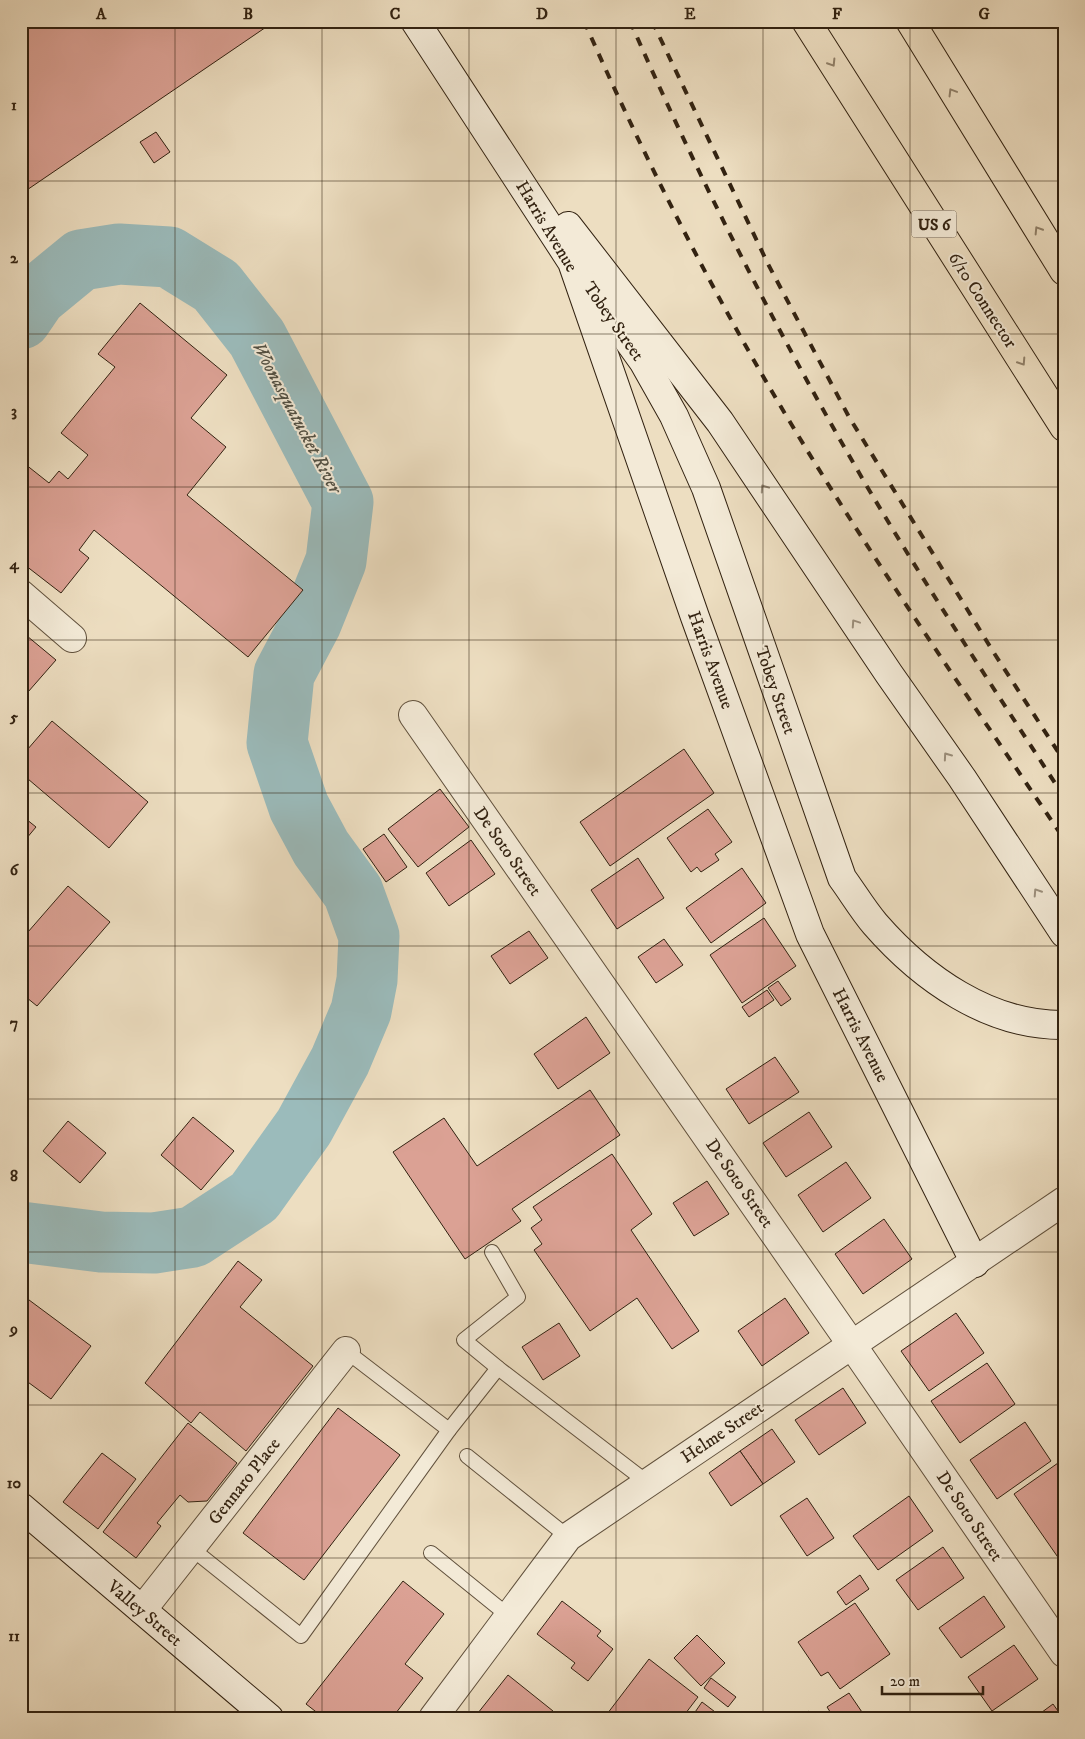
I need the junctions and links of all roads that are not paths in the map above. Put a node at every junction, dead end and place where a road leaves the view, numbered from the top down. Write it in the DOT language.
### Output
graph roads {
  1 [pos="415,21"];
  2 [pos="806,21"];
  3 [pos="910,21"];
  4 [pos="441,63"];
  5 [pos="572,262"];
  6 [pos="1064,271"];
  7 [pos="1064,427"];
  8 [pos="21,594"];
  9 [pos="72,638"];
  10 [pos="413,714"];
  11 [pos="1064,933"];
  12 [pos="1062,1025"];
  13 [pos="1064,1201"];
  14 [pos="492,1252"];
  15 [pos="975,1263"];
  16 [pos="852,1344"];
  17 [pos="346,1351"];
  18 [pos="498,1368"];
  19 [pos="449,1430"];
  20 [pos="468,1456"];
  21 [pos="648,1483"];
  22 [pos="21,1508"];
  23 [pos="568,1537"];
  24 [pos="191,1548"];
  25 [pos="431,1553"];
  26 [pos="142,1610"];
  27 [pos="510,1616"];
  28 [pos="1064,1652"];
  29 [pos="269,1718"];
  30 [pos="433,1718"];
  1 -- 4 [label="main road, Harris Avenue"];
  2 -- 7 [label="highway, 6/10 Connector / US 6, one-way"];
  6 -- 3 [label="highway, one-way"];
  4 -- 5 [label="main road, Harris Avenue"];
  11 -- 4 [label="main road, Harris Avenue, one-way"];
  5 -- 12 [label="main road, Tobey Street"];
  5 -- 15 [label="main road, Harris Avenue"];
  8 -- 9 [label="main road"];
  10 -- 16 [label="main road, De Soto Street"];
  13 -- 15 [label="main road, Helme Street"];
  14 -- 18 [label="lane"];
  15 -- 16 [label="main road, Helme Street"];
  16 -- 21 [label="main road, Helme Street"];
  16 -- 28 [label="main road, De Soto Street"];
  17 -- 19 [label="lane"];
  17 -- 24 [label="main road, Gennaro Place"];
  18 -- 19 [label="lane"];
  18 -- 21 [label="lane"];
  19 -- 24 [label="lane"];
  20 -- 23 [label="lane"];
  21 -- 23 [label="main road, Helme Street"];
  22 -- 26 [label="main road, Valley Street"];
  23 -- 27 [label="main road, Helme Street"];
  24 -- 26 [label="main road, Gennaro Place"];
  25 -- 27 [label="lane"];
  26 -- 29 [label="main road, Valley Street"];
  27 -- 30 [label="main road, Helme Street"];
}
